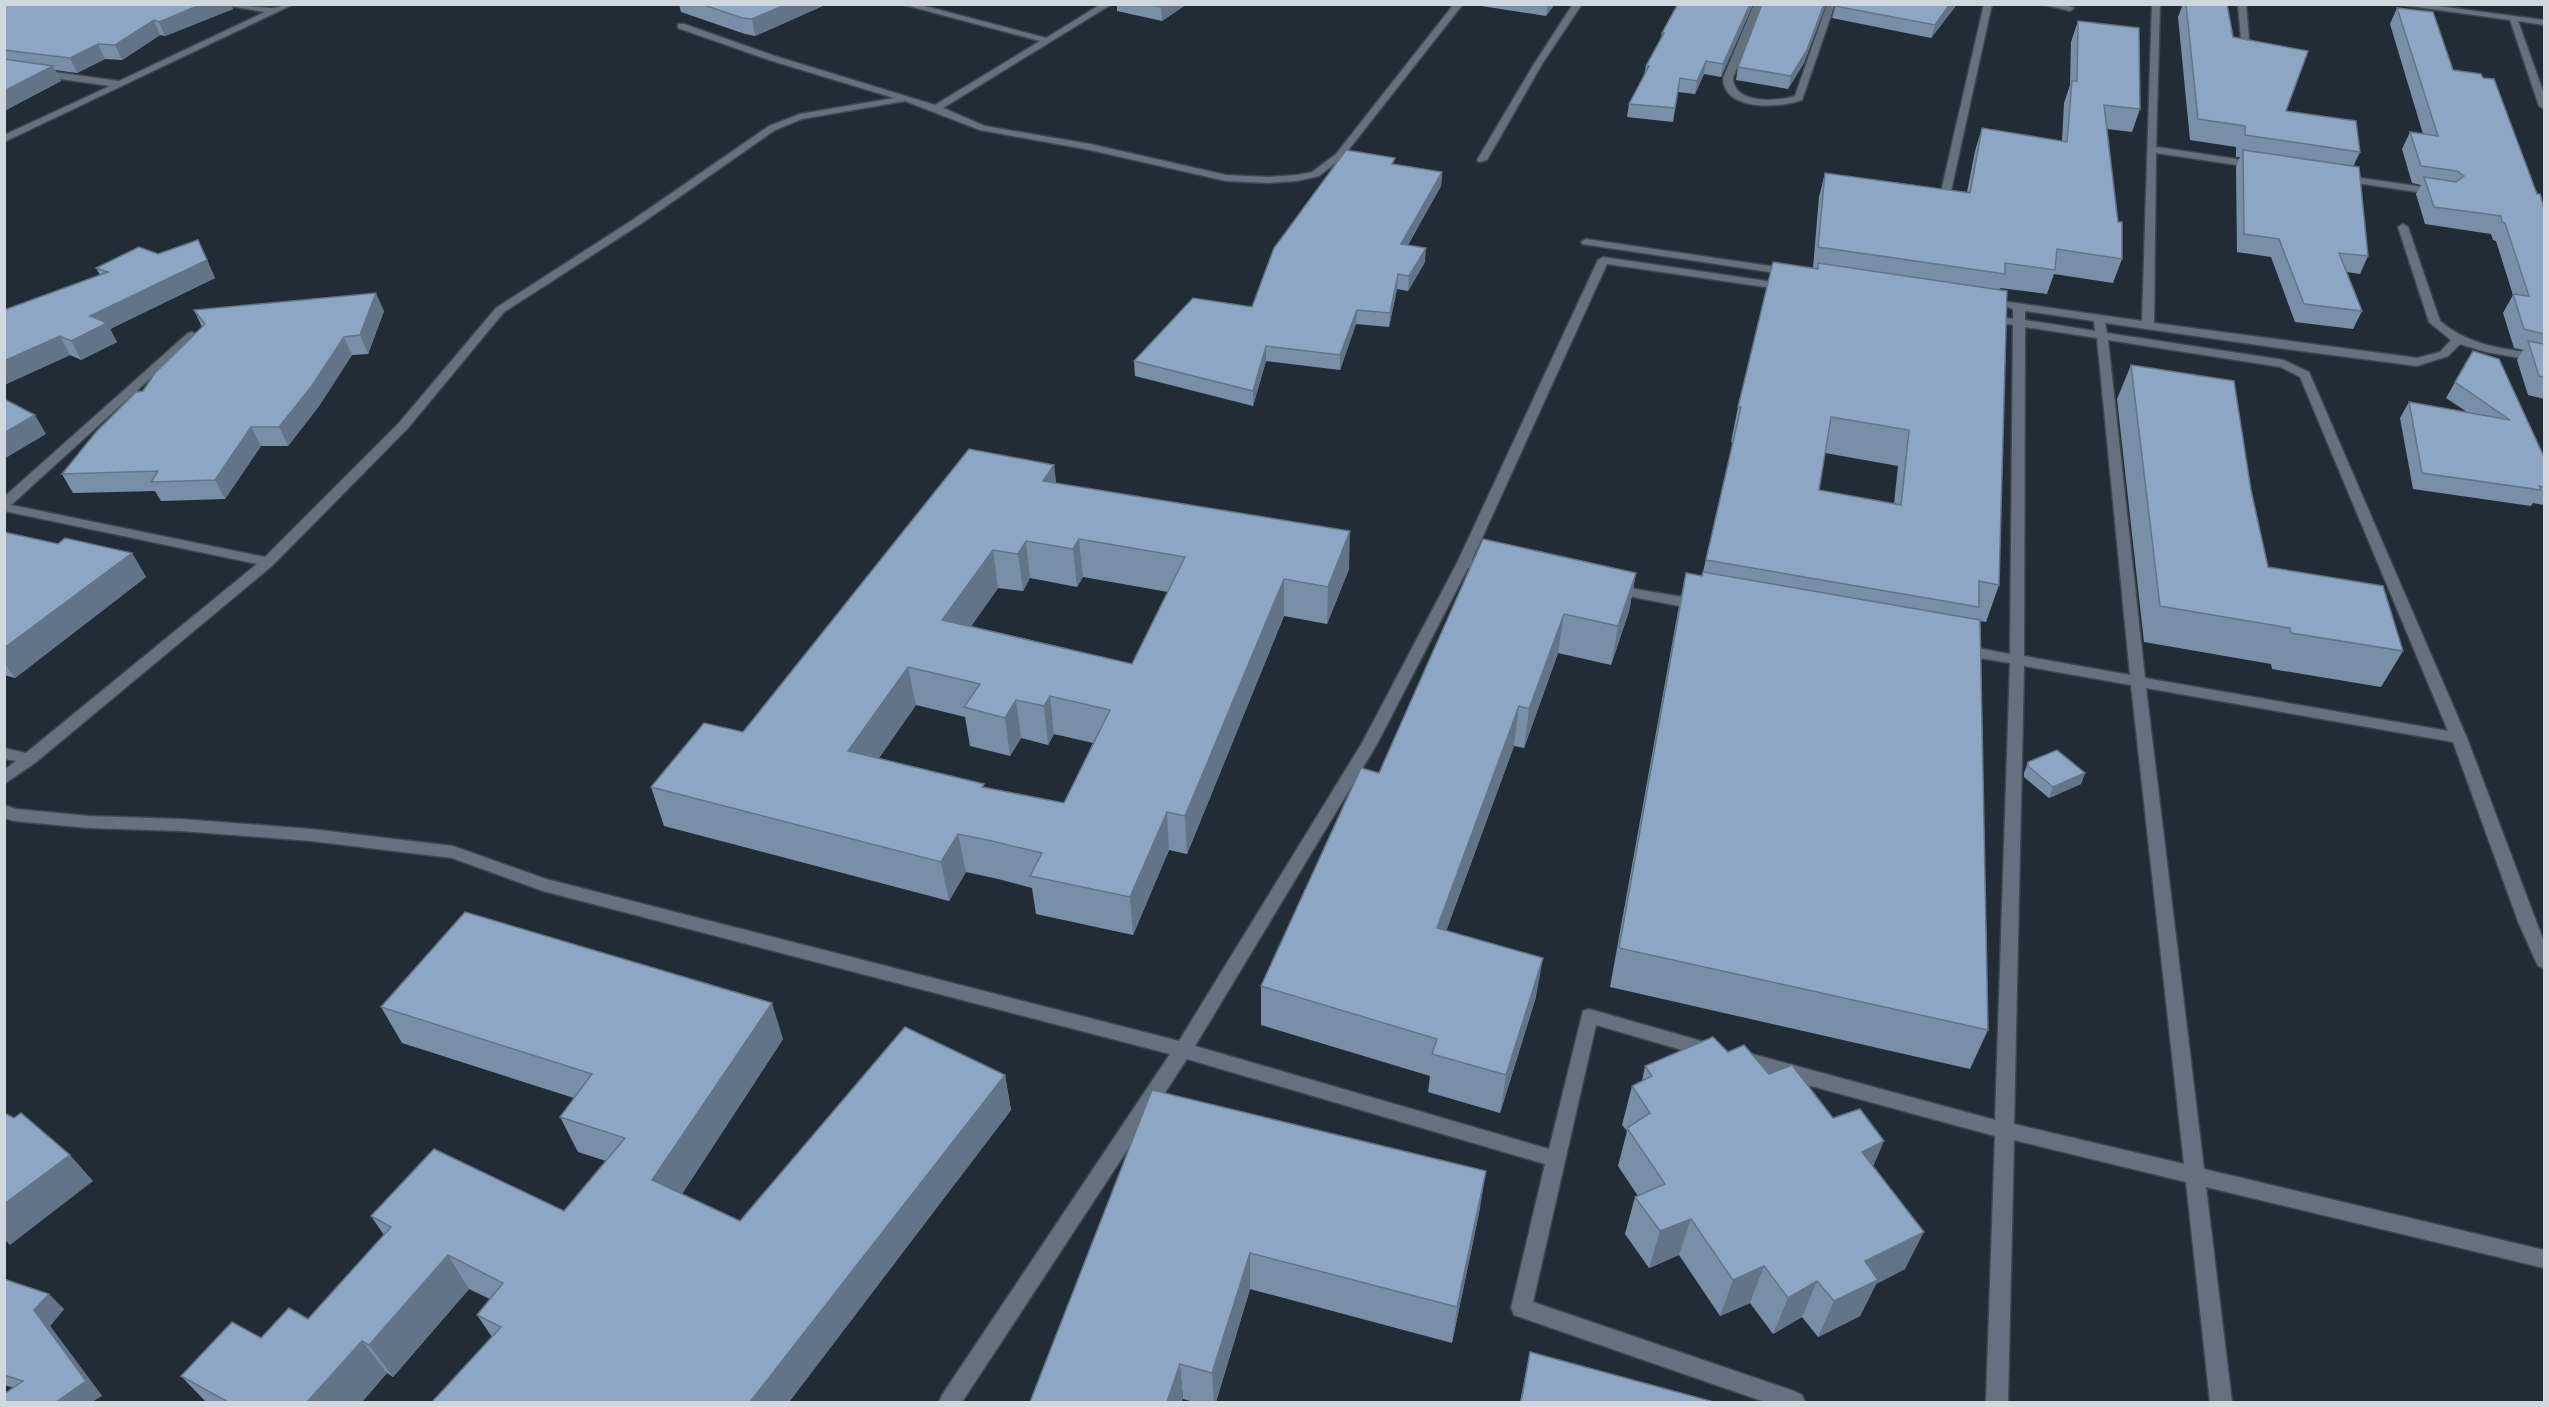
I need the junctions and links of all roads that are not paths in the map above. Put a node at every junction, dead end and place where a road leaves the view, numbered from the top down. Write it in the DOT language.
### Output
graph roads {
  1 [pos="222,4"];
  2 [pos="290,4"];
  3 [pos="904,4"];
  4 [pos="1108,4"];
  5 [pos="1459,4"];
  6 [pos="1578,4"];
  7 [pos="1758,4"];
  8 [pos="1831,4"];
  9 [pos="1988,4"];
  10 [pos="2046,4"];
  11 [pos="2156,4"];
  12 [pos="2242,4"];
  13 [pos="2399,4"];
  14 [pos="2070,8"];
  15 [pos="275,12"];
  16 [pos="2513,18"];
  17 [pos="2544,22"];
  18 [pos="681,26"];
  19 [pos="1049,41"];
  20 [pos="2246,51"];
  21 [pos="4,68"];
  22 [pos="118,84"];
  23 [pos="905,99"];
  24 [pos="2544,106"];
  25 [pos="937,108"];
  26 [pos="4,139"];
  27 [pos="2151,149"];
  28 [pos="1482,160"];
  29 [pos="2265,166"];
  30 [pos="2334,177"];
  31 [pos="2448,194"];
  32 [pos="1942,210"];
  33 [pos="2403,227"];
  34 [pos="1586,242"];
  35 [pos="1797,273"];
  36 [pos="1799,289"];
  37 [pos="1996,303"];
  38 [pos="2019,315"];
  39 [pos="1974,316"];
  40 [pos="2098,318"];
  41 [pos="2148,326"];
  42 [pos="192,335"];
  43 [pos="2102,335"];
  44 [pos="2457,340"];
  45 [pos="2544,358"];
  46 [pos="4,505"];
  47 [pos="268,562"];
  48 [pos="1464,563"];
  49 [pos="1499,569"];
  50 [pos="1593,586"];
  51 [pos="1710,607"];
  52 [pos="1952,649"];
  53 [pos="2017,660"];
  54 [pos="2138,680"];
  55 [pos="2459,738"];
  56 [pos="4,753"];
  57 [pos="30,759"];
  58 [pos="4,779"];
  59 [pos="4,811"];
  60 [pos="2544,961"];
  61 [pos="1183,1050"];
  62 [pos="2005,1130"];
  63 [pos="1555,1159"];
  64 [pos="2195,1177"];
  65 [pos="2544,1259"];
  66 [pos="950,1402"];
  67 [pos="1794,1402"];
  68 [pos="1997,1402"];
  69 [pos="2221,1402"];
  1 -- 15 [label="street"];
  2 -- 15 [label="street"];
  3 -- 19 [label="street"];
  4 -- 19 [label="street"];
  5 -- 25 [label="street"];
  6 -- 28 [label="street"];
  7 -- 8 [label="street"];
  9 -- 32 [label="street"];
  10 -- 14 [label="street"];
  11 -- 27 [label="street"];
  12 -- 20 [label="street"];
  13 -- 16 [label="street"];
  15 -- 22 [label="street"];
  16 -- 17 [label="street"];
  16 -- 24 [label="street"];
  18 -- 23 [label="street"];
  19 -- 25 [label="street"];
  21 -- 22 [label="street"];
  22 -- 26 [label="street"];
  23 -- 25 [label="street"];
  23 -- 47 [label="street"];
  27 -- 29 [label="street"];
  27 -- 41 [label="street"];
  30 -- 31 [label="street"];
  33 -- 44 [label="street"];
  34 -- 35 [label="street"];
  36 -- 48 [label="street"];
  37 -- 38 [label="street"];
  38 -- 39 [label="street"];
  38 -- 40 [label="street"];
  38 -- 43 [label="street"];
  38 -- 53 [label="street"];
  40 -- 41 [label="street"];
  40 -- 43 [label="street"];
  41 -- 44 [label="street"];
  42 -- 46 [label="street"];
  43 -- 54 [label="street"];
  43 -- 55 [label="street"];
  44 -- 45 [label="street"];
  46 -- 47 [label="street"];
  47 -- 57 [label="street"];
  48 -- 49 [label="street"];
  48 -- 61 [label="street"];
  50 -- 51 [label="street"];
  52 -- 53 [label="street"];
  53 -- 54 [label="street"];
  53 -- 62 [label="street"];
  54 -- 55 [label="street"];
  54 -- 64 [label="street"];
  55 -- 60 [label="street"];
  56 -- 57 [label="street"];
  57 -- 58 [label="street"];
  59 -- 61 [label="street"];
  61 -- 63 [label="street"];
  61 -- 66 [label="street"];
  62 -- 63 [label="street"];
  62 -- 64 [label="street"];
  62 -- 68 [label="street"];
  63 -- 67 [label="street"];
  64 -- 65 [label="street"];
  64 -- 69 [label="street"];
}
